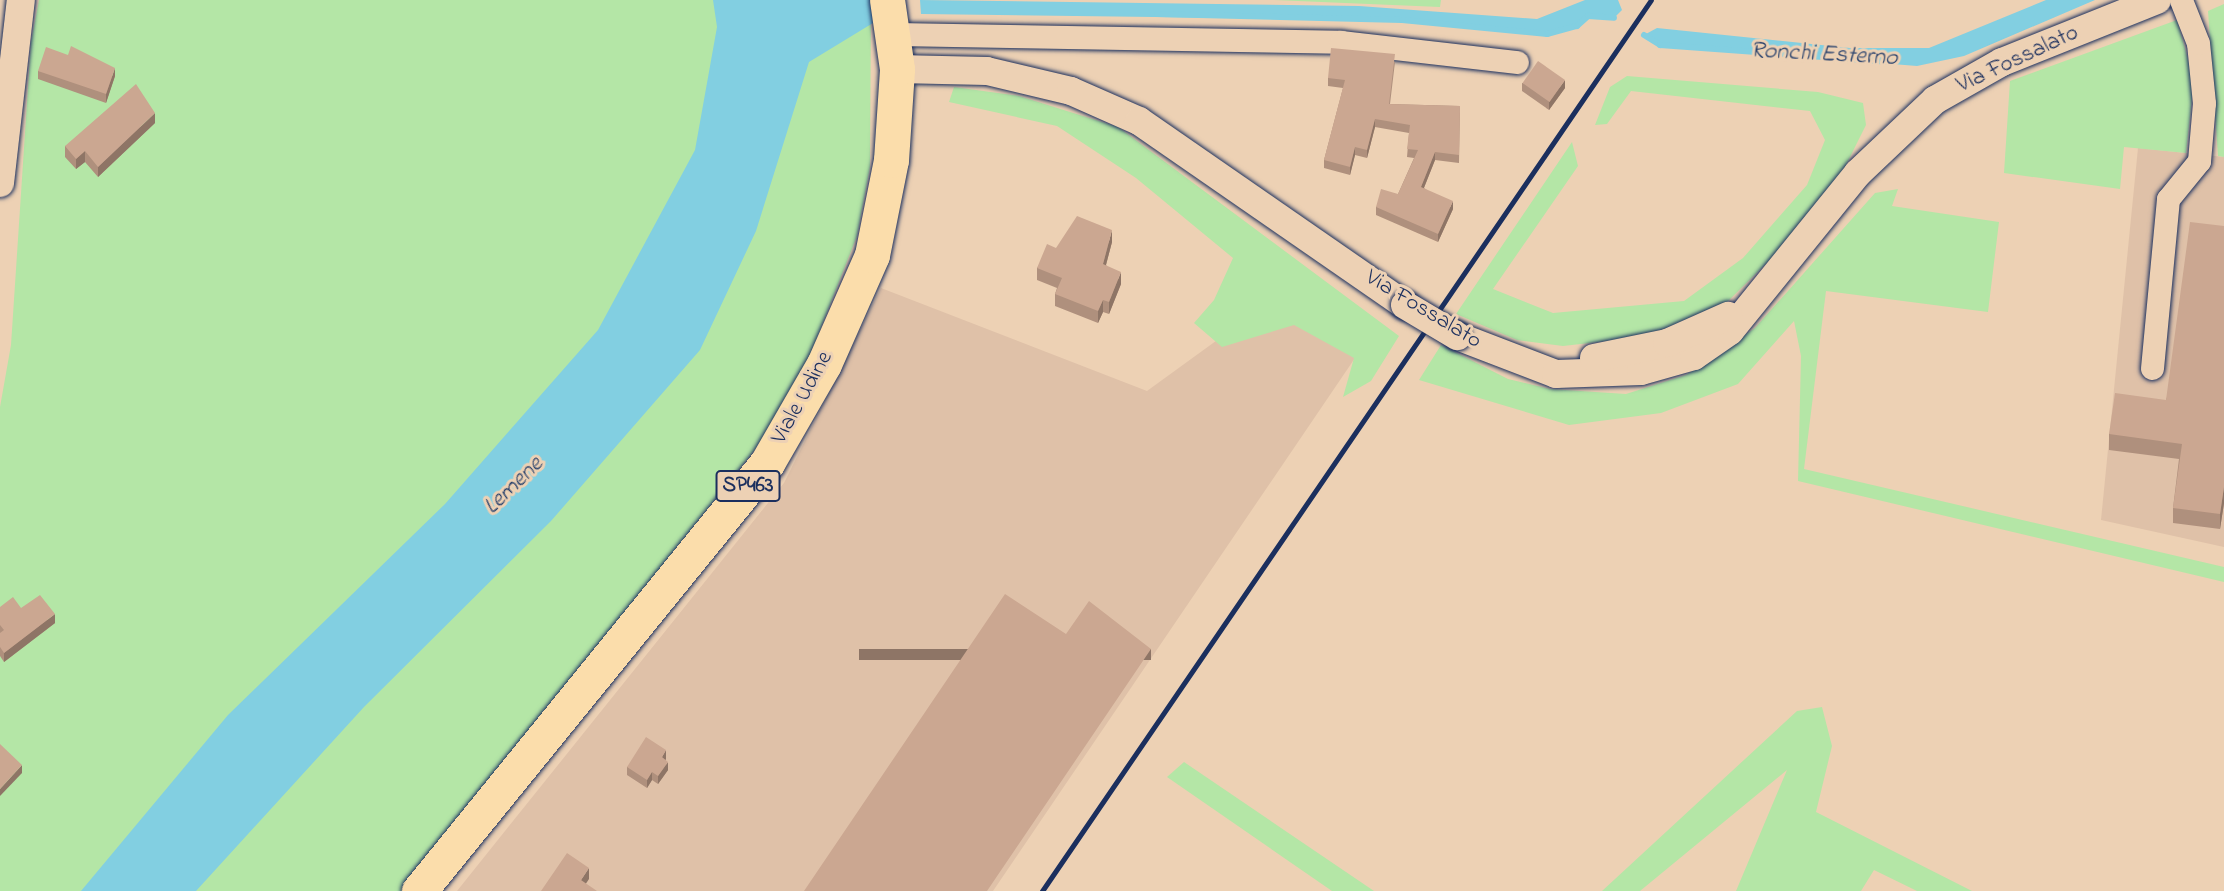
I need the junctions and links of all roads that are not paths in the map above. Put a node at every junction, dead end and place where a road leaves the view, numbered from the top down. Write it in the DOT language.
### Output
graph roads {
  1 [pos="21,0"];
  2 [pos="887,0"];
  3 [pos="2157,0"];
  4 [pos="2181,0"];
  5 [pos="894,34"];
  6 [pos="1517,62"];
  7 [pos="897,69"];
  8 [pos="0,183"];
  9 [pos="2152,368"];
  10 [pos="419,891"];
  1 -- 8 [label="street"];
  2 -- 5 [label="main road, Viale Udine / SP463"];
  3 -- 7 [label="street, Via Fossalato, bridge"];
  4 -- 9 [label="street"];
  5 -- 6 [label="street"];
  5 -- 7 [label="main road, Viale Udine / SP463"];
  7 -- 10 [label="main road, Viale Udine / SP463"];
}
